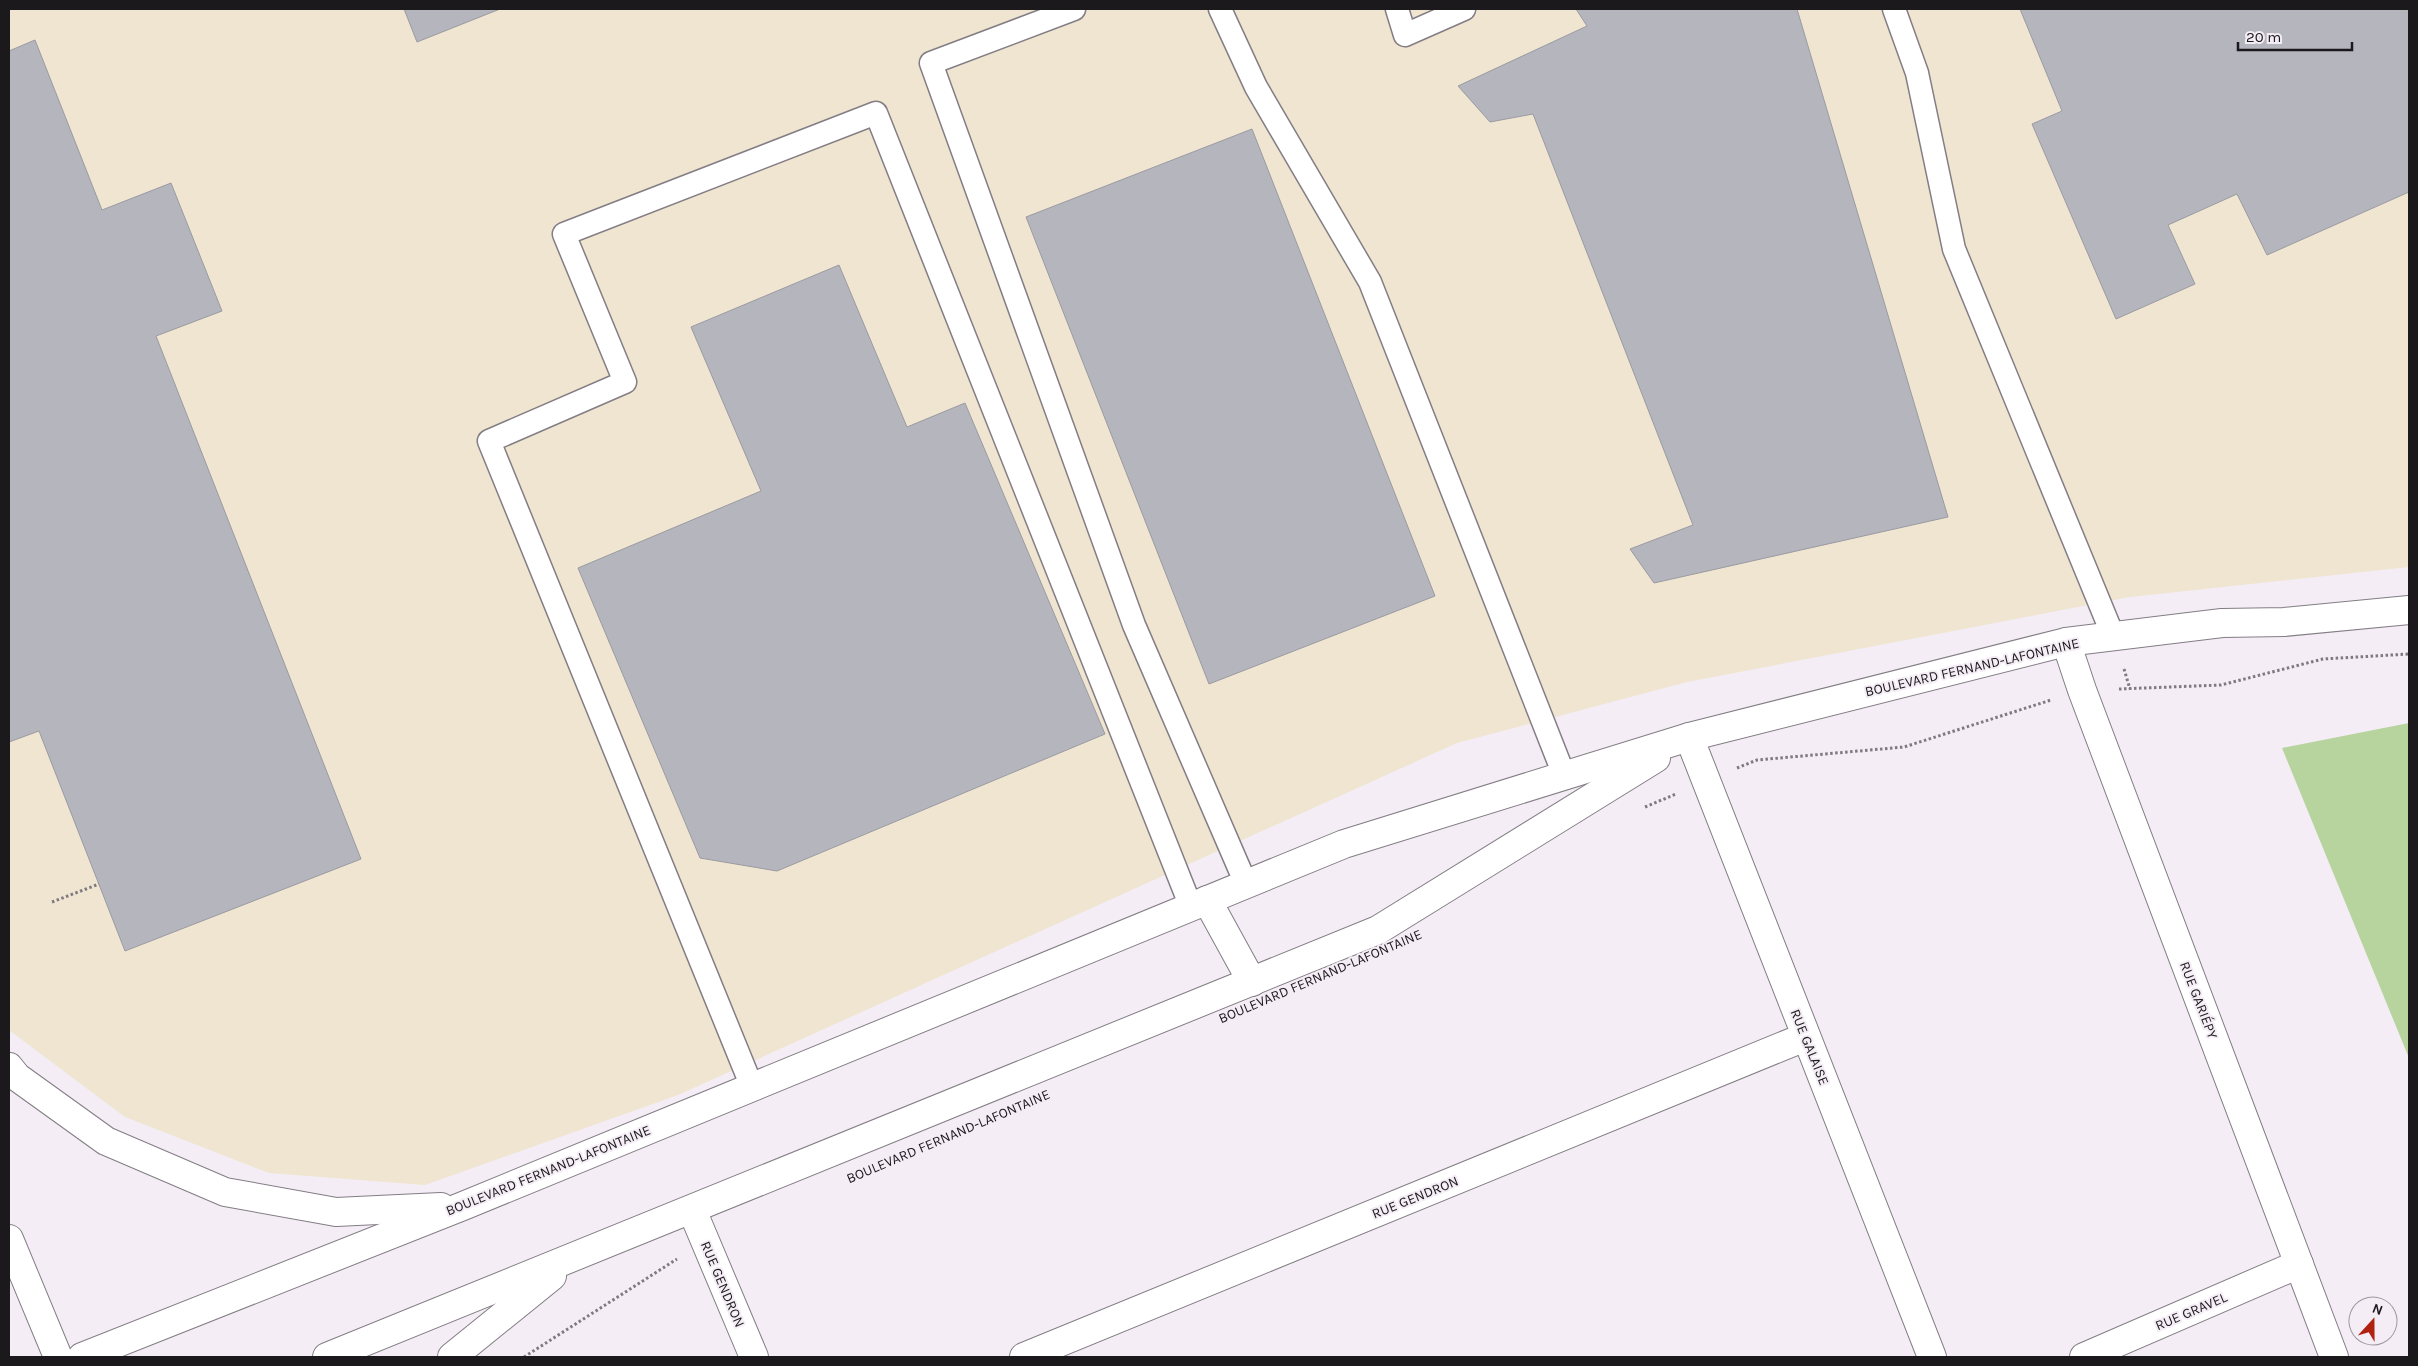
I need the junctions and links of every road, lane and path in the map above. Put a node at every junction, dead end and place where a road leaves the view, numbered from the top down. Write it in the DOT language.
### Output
graph roads {
  1 [pos="1074,9"];
  2 [pos="1220,9"];
  3 [pos="1397,9"];
  4 [pos="1464,9"];
  5 [pos="1894,9"];
  6 [pos="2409,610"];
  7 [pos="2114,638"];
  8 [pos="2066,642"];
  9 [pos="2409,654"];
  10 [pos="2082,690"];
  11 [pos="1689,737"];
  12 [pos="1564,775"];
  13 [pos="1705,782"];
  14 [pos="1643,808"];
  15 [pos="99,884"];
  16 [pos="1246,884"];
  17 [pos="52,902"];
  18 [pos="1199,903"];
  19 [pos="1252,982"];
  20 [pos="1805,1037"];
  21 [pos="9,1067"];
  22 [pos="752,1087"];
  23 [pos="463,1206"];
  24 [pos="692,1210"];
  25 [pos="9,1239"];
  26 [pos="705,1240"];
  27 [pos="573,1259"];
  28 [pos="2299,1264"];
  29 [pos="58,1357"];
  30 [pos="82,1357"];
  31 [pos="327,1357"];
  32 [pos="452,1357"];
  33 [pos="524,1357"];
  34 [pos="754,1357"];
  35 [pos="1024,1357"];
  36 [pos="1932,1357"];
  37 [pos="2084,1357"];
  38 [pos="2334,1357"];
  1 -- 16 [label="lane"];
  2 -- 12 [label="lane"];
  3 -- 4 [label="lane"];
  5 -- 7 [label="lane"];
  6 -- 7 [label="street, BOULEVARD FERNAND-LAFONTAINE"];
  7 -- 8 [label="street, BOULEVARD FERNAND-LAFONTAINE"];
  8 -- 10 [label="street, RUE GARIÉPY"];
  8 -- 11 [label="street, BOULEVARD FERNAND-LAFONTAINE"];
  9 -- 10 [label="path"];
  10 -- 13 [label="path"];
  10 -- 28 [label="street, RUE GARIÉPY"];
  11 -- 12 [label="street, BOULEVARD FERNAND-LAFONTAINE"];
  11 -- 13 [label="street, RUE GALAISE"];
  11 -- 19 [label="street, BOULEVARD FERNAND-LAFONTAINE"];
  12 -- 16 [label="street, BOULEVARD FERNAND-LAFONTAINE"];
  13 -- 14 [label="path"];
  13 -- 20 [label="street, RUE GALAISE"];
  15 -- 17 [label="path"];
  16 -- 18 [label="street, BOULEVARD FERNAND-LAFONTAINE"];
  18 -- 19 [label="street, BOULEVARD FERNAND-LAFONTAINE"];
  18 -- 22 [label="street, BOULEVARD FERNAND-LAFONTAINE"];
  18 -- 22 [label="lane"];
  19 -- 24 [label="street, BOULEVARD FERNAND-LAFONTAINE"];
  20 -- 35 [label="street, RUE GENDRON"];
  20 -- 36 [label="street, RUE GALAISE"];
  21 -- 23 [label="street"];
  22 -- 23 [label="street, BOULEVARD FERNAND-LAFONTAINE"];
  23 -- 30 [label="street, BOULEVARD FERNAND-LAFONTAINE"];
  24 -- 26 [label="street, RUE GENDRON"];
  24 -- 27 [label="street, BOULEVARD FERNAND-LAFONTAINE"];
  25 -- 29 [label="street"];
  26 -- 33 [label="path"];
  26 -- 34 [label="street, RUE GENDRON"];
  27 -- 31 [label="street, BOULEVARD FERNAND-LAFONTAINE"];
  27 -- 32 [label="street"];
  28 -- 37 [label="street, RUE GRAVEL"];
  28 -- 38 [label="street, RUE GARIÉPY"];
}
